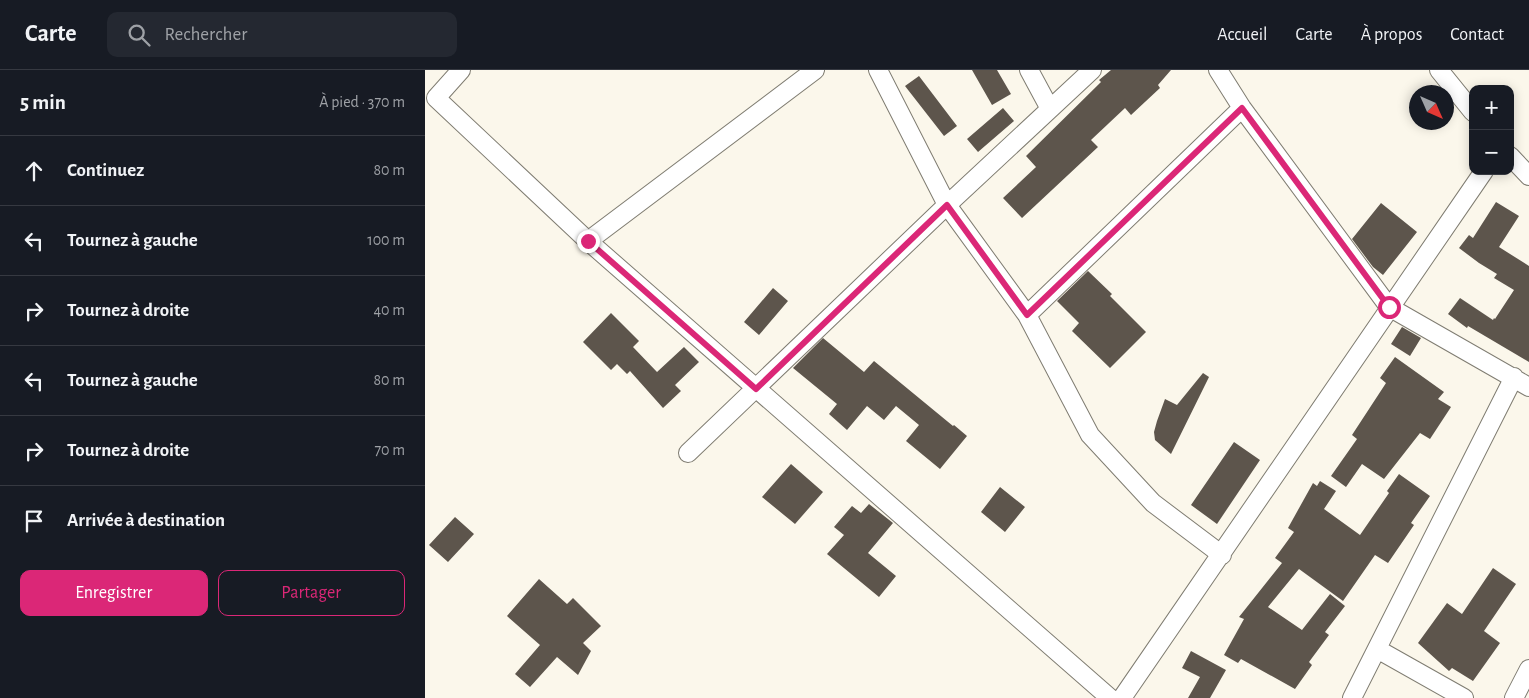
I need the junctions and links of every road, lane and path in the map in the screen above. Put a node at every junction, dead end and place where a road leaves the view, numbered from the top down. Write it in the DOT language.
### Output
graph roads {
  1 [pos="461,70"];
  2 [pos="815,70"];
  3 [pos="878,70"];
  4 [pos="1029,70"];
  5 [pos="1092,70"];
  6 [pos="1218,70"];
  7 [pos="1439,70"];
  8 [pos="1469,107"];
  9 [pos="1242,108"];
  10 [pos="1050,109"];
  11 [pos="1514,160"];
  12 [pos="1481,175"];
  13 [pos="1529,176"];
  14 [pos="947,205"];
  15 [pos="588,241"];
  16 [pos="1389,307"];
  17 [pos="1027,315"];
  18 [pos="1521,382"];
  19 [pos="756,389"];
  20 [pos="688,453"];
  21 [pos="1221,554"];
  22 [pos="1377,649"];
  23 [pos="1529,669"];
  24 [pos="1110,698"];
  25 [pos="1122,698"];
  26 [pos="1352,698"];
  27 [pos="1464,698"];
  28 [pos="1514,698"];
  1 -- 15 [label="street"];
  2 -- 15 [label="street"];
  3 -- 14 [label="street"];
  4 -- 10 [label="street"];
  5 -- 10 [label="street"];
  6 -- 9 [label="street"];
  7 -- 8 [label="street"];
  9 -- 16 [label="street"];
  9 -- 17 [label="street"];
  10 -- 14 [label="street"];
  11 -- 13 [label="street"];
  12 -- 16 [label="street"];
  14 -- 17 [label="street"];
  14 -- 19 [label="street"];
  15 -- 19 [label="street"];
  16 -- 18 [label="street"];
  16 -- 21 [label="street"];
  17 -- 21 [label="street"];
  18 -- 22 [label="street"];
  19 -- 20 [label="street"];
  19 -- 24 [label="street"];
  21 -- 25 [label="street"];
  22 -- 26 [label="street"];
  22 -- 27 [label="street"];
  23 -- 28 [label="street"];
}
